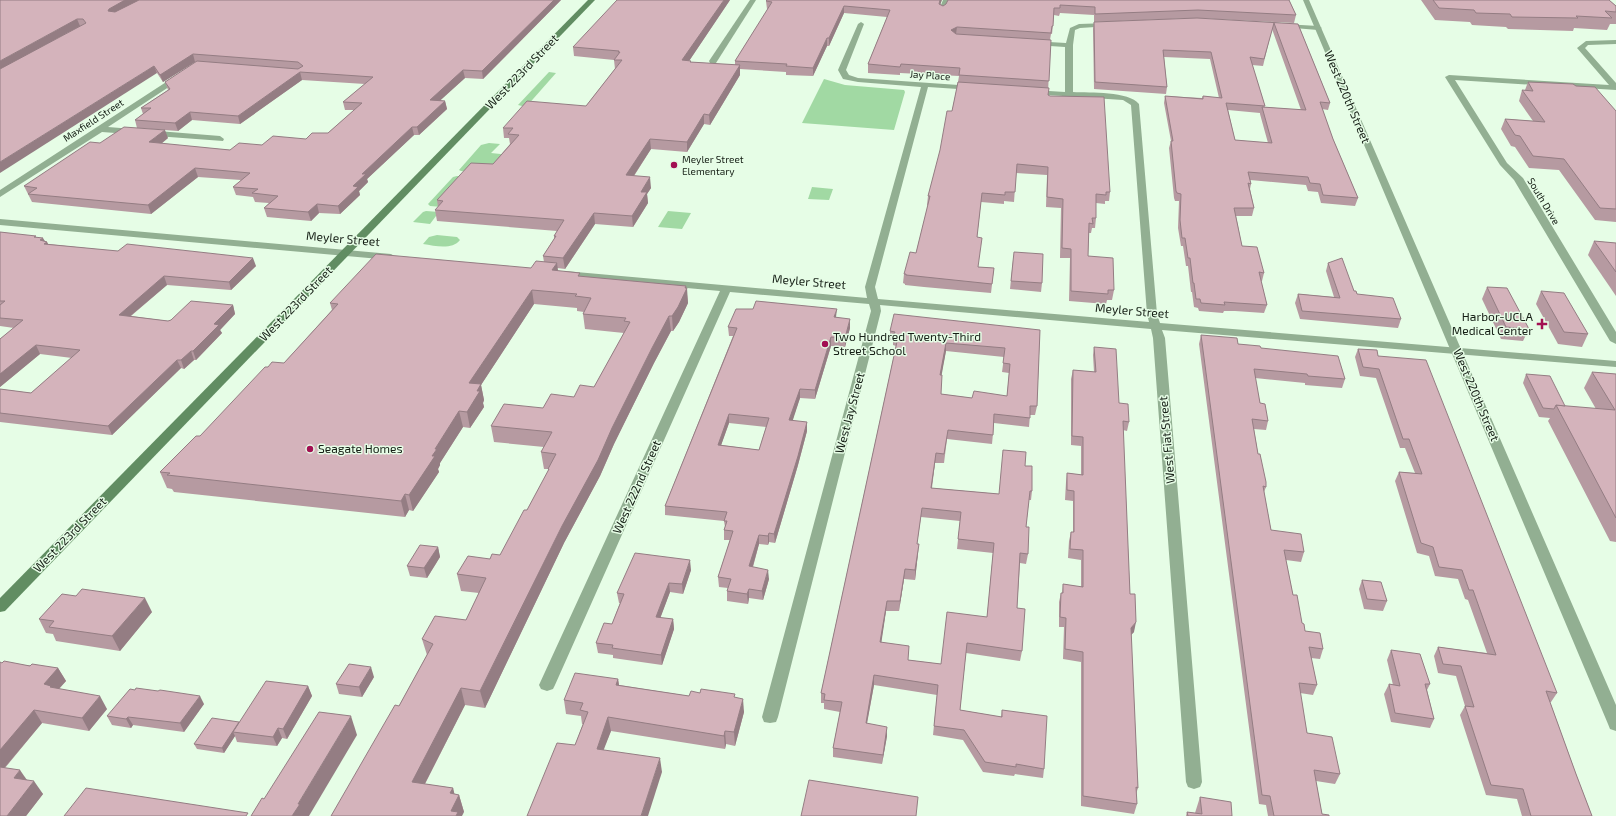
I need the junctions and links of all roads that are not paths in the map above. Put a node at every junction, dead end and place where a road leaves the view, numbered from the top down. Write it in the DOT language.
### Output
graph roads {
  1 [pos="592,0"];
  2 [pos="754,0"];
  3 [pos="946,0"];
  4 [pos="1306,0"];
  5 [pos="942,10"];
  6 [pos="861,24"];
  7 [pos="1120,25"];
  8 [pos="1280,26"];
  9 [pos="1318,28"];
  10 [pos="1024,42"];
  11 [pos="1616,42"];
  12 [pos="1069,45"];
  13 [pos="713,61"];
  14 [pos="185,74"];
  15 [pos="925,85"];
  16 [pos="1616,88"];
  17 [pos="978,89"];
  18 [pos="1024,92"];
  19 [pos="1069,95"];
  20 [pos="99,129"];
  21 [pos="220,139"];
  22 [pos="0,194"];
  23 [pos="0,222"];
  24 [pos="347,253"];
  25 [pos="401,258"];
  26 [pos="552,272"];
  27 [pos="726,288"];
  28 [pos="874,301"];
  29 [pos="1155,326"];
  30 [pos="1616,341"];
  31 [pos="1456,350"];
  32 [pos="1616,364"];
  33 [pos="0,607"];
  34 [pos="547,686"];
  35 [pos="770,717"];
  36 [pos="1616,724"];
  37 [pos="1194,782"];
  1 -- 24 [label="main road, West 223rd Street"];
  2 -- 13 [label="street"];
  3 -- 5 [label="street"];
  4 -- 9 [label="street, West 220th Street"];
  6 -- 15 [label="street, Jay Place"];
  7 -- 12 [label="street"];
  8 -- 9 [label="street"];
  9 -- 31 [label="street, West 220th Street"];
  10 -- 12 [label="street"];
  11 -- 16 [label="street"];
  12 -- 19 [label="street"];
  14 -- 20 [label="street, Maxfield Street"];
  15 -- 17 [label="street, Jay Place"];
  15 -- 28 [label="street, West Jay Street"];
  16 -- 30 [label="street, South Drive"];
  18 -- 19 [label="street"];
  19 -- 29 [label="street, West Fiat Street"];
  20 -- 21 [label="street"];
  20 -- 22 [label="street, Maxfield Street"];
  23 -- 24 [label="street, Meyler Street"];
  24 -- 25 [label="street, Meyler Street"];
  24 -- 33 [label="main road, West 223rd Street"];
  26 -- 27 [label="street, Meyler Street"];
  27 -- 28 [label="street, Meyler Street"];
  27 -- 34 [label="street, West 222nd Street"];
  28 -- 29 [label="street, Meyler Street"];
  28 -- 35 [label="street, West Jay Street"];
  29 -- 31 [label="street, Meyler Street"];
  29 -- 37 [label="street, West Fiat Street"];
  31 -- 32 [label="street, Meyler Street"];
  31 -- 36 [label="street, West 220th Street"];
}
